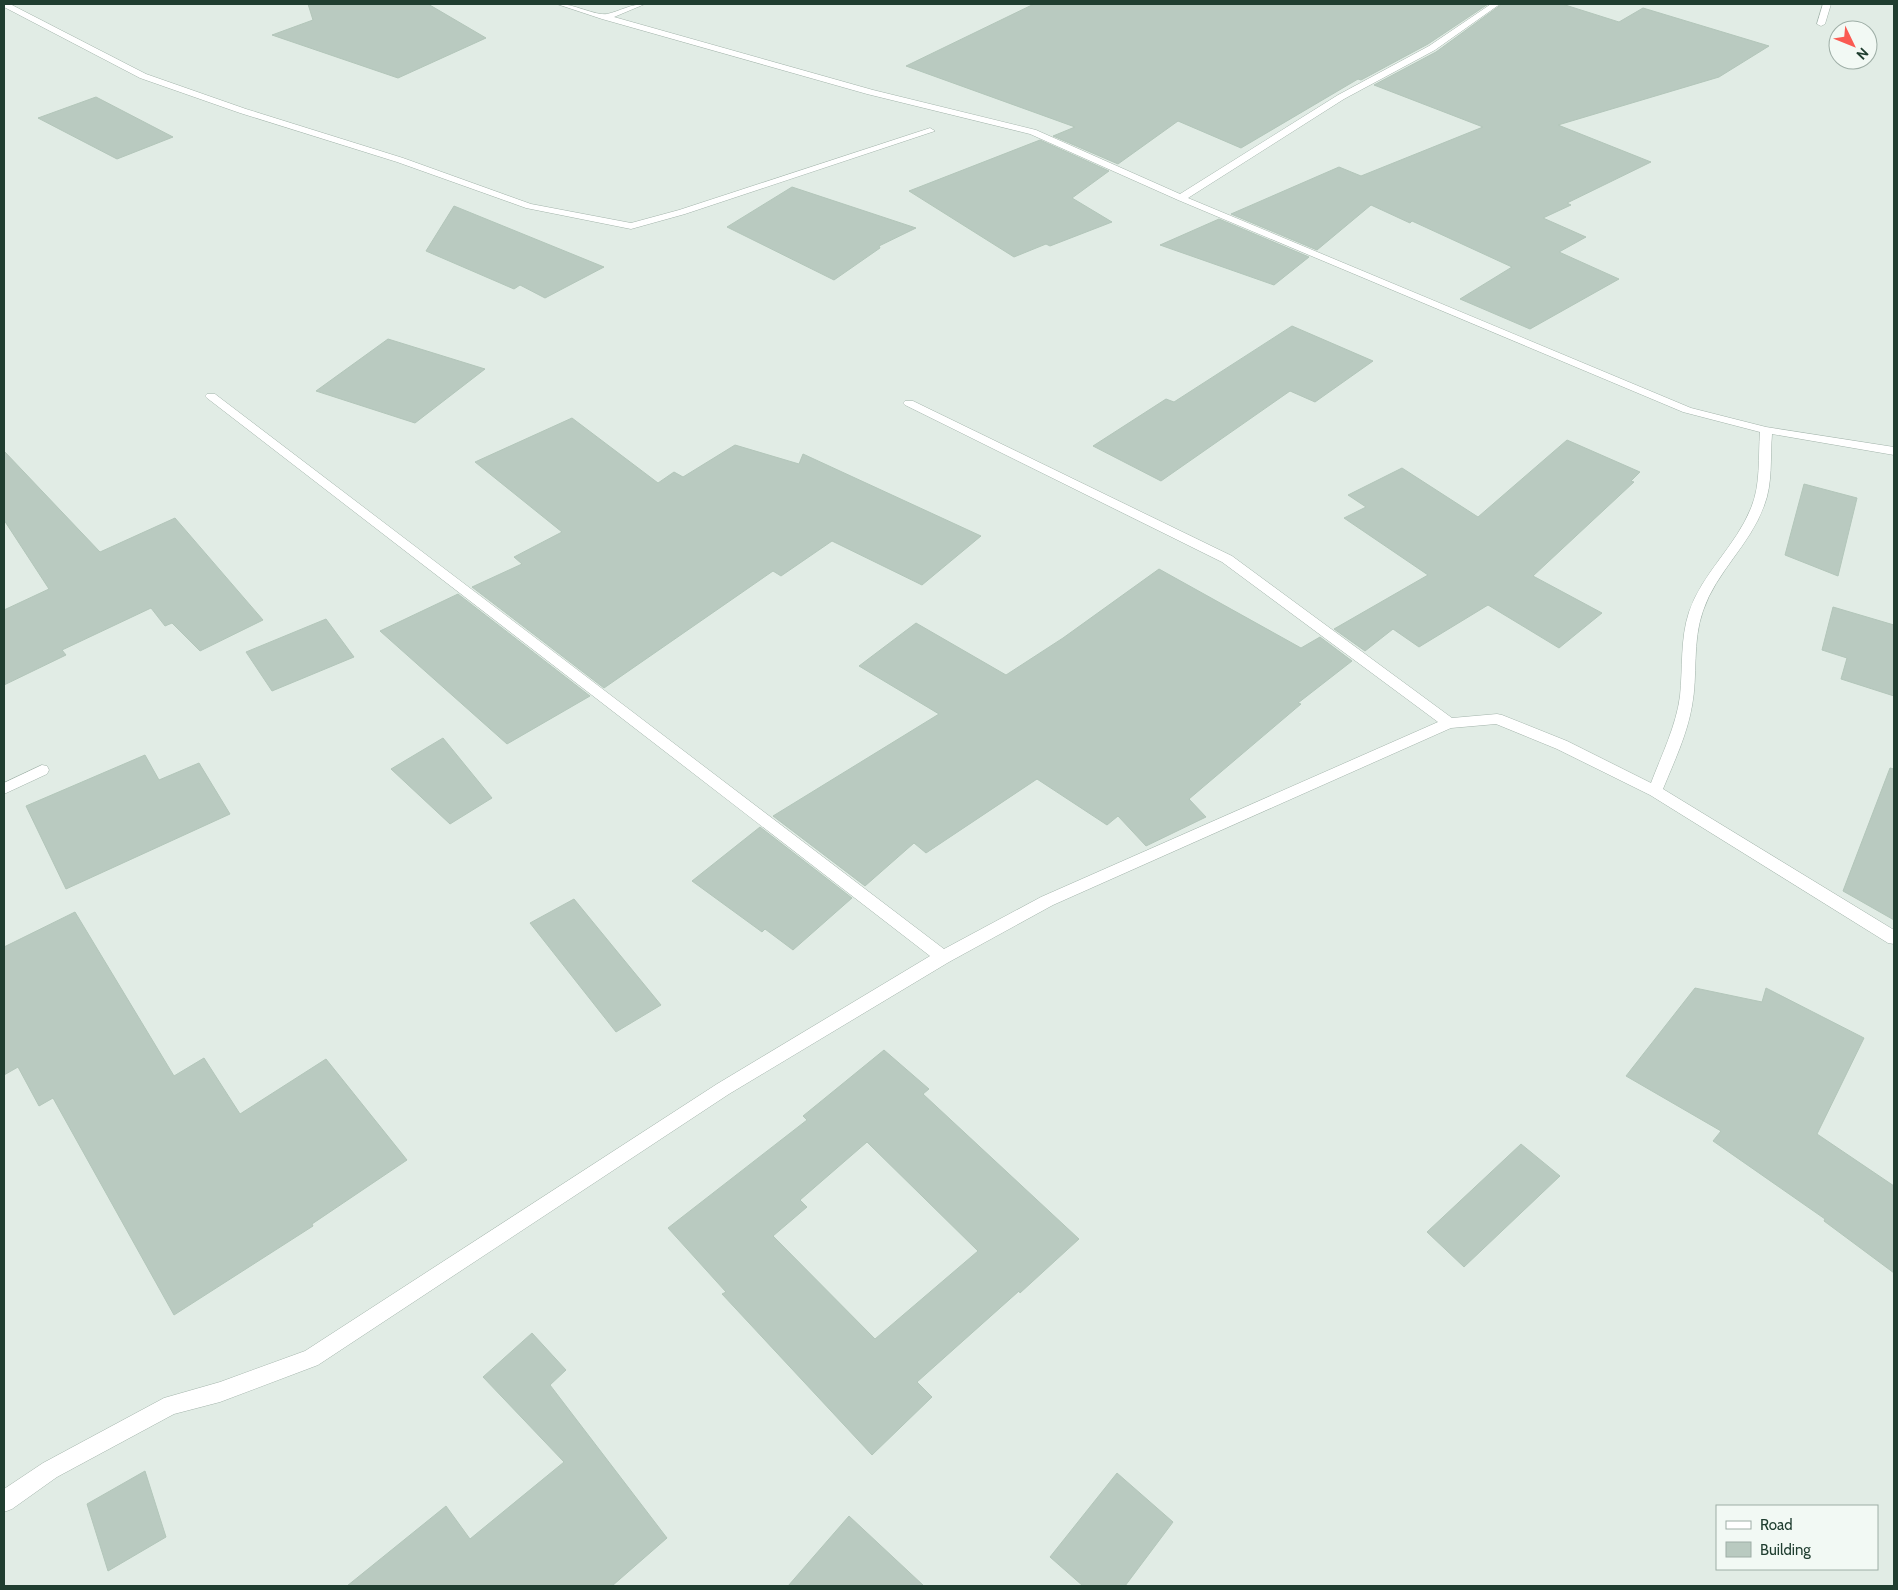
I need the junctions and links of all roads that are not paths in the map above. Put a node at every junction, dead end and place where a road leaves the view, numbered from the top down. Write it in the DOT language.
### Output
graph roads {
  1 [pos="4,4"];
  2 [pos="560,4"];
  3 [pos="641,4"];
  4 [pos="1496,4"];
  5 [pos="1827,4"];
  6 [pos="604,17"];
  7 [pos="1821,24"];
  8 [pos="930,131"];
  9 [pos="1182,198"];
  10 [pos="212,396"];
  11 [pos="909,403"];
  12 [pos="1766,430"];
  13 [pos="1894,450"];
  14 [pos="1449,723"];
  15 [pos="42,770"];
  16 [pos="4,789"];
  17 [pos="1655,791"];
  18 [pos="1894,938"];
  19 [pos="942,958"];
  20 [pos="4,1501"];
  1 -- 8 [label="street"];
  2 -- 6 [label="street"];
  3 -- 6 [label="street"];
  4 -- 9 [label="street"];
  5 -- 7 [label="street"];
  6 -- 9 [label="street"];
  9 -- 12 [label="street"];
  10 -- 19 [label="street"];
  11 -- 14 [label="street"];
  12 -- 13 [label="street"];
  12 -- 17 [label="street"];
  14 -- 17 [label="street"];
  14 -- 19 [label="street"];
  15 -- 16 [label="street"];
  17 -- 18 [label="street"];
  19 -- 20 [label="street"];
}
